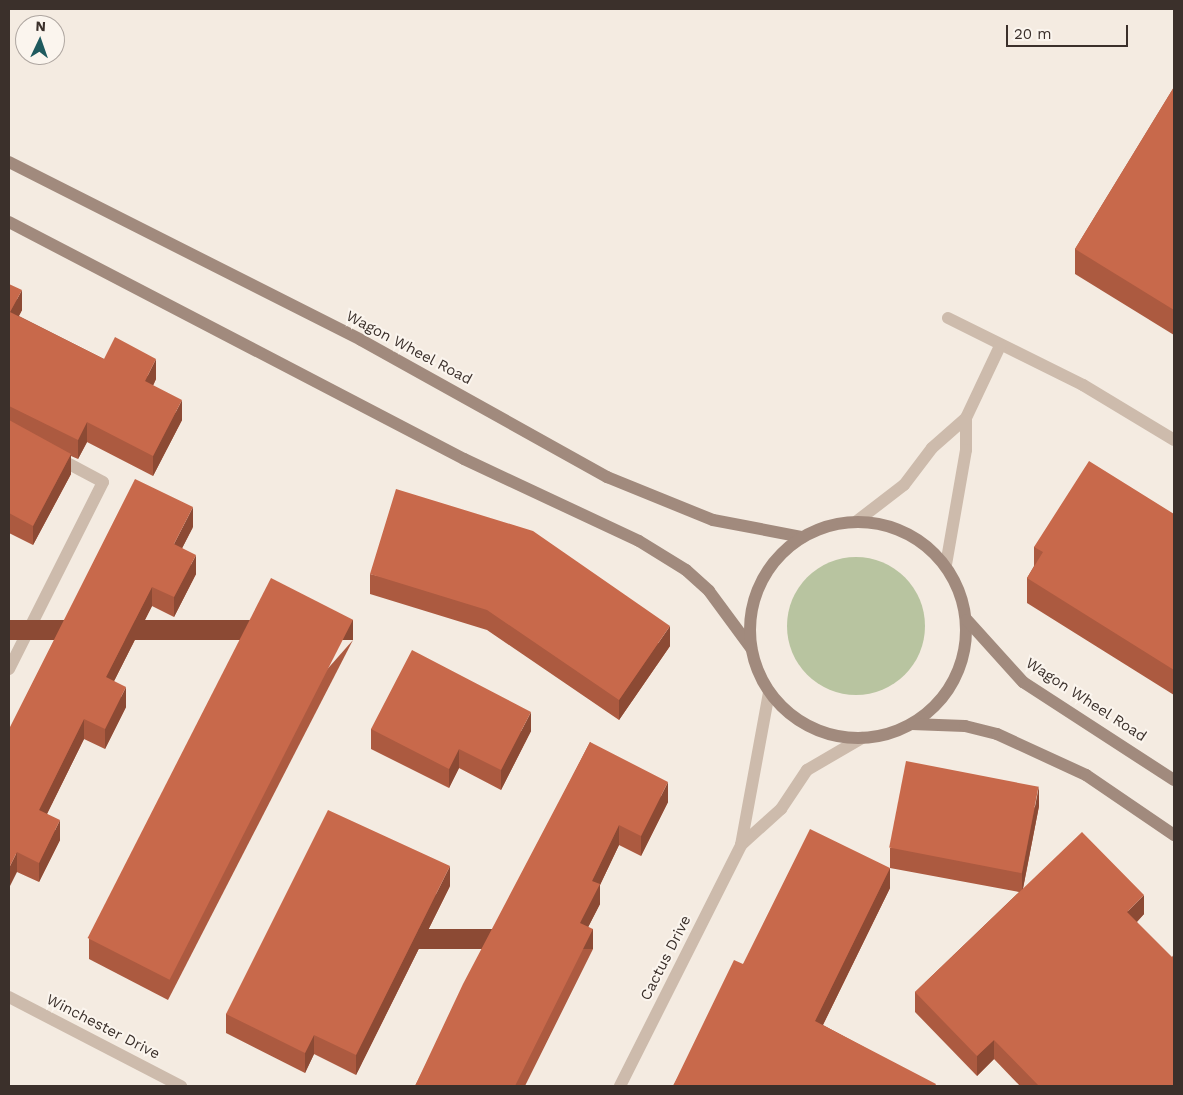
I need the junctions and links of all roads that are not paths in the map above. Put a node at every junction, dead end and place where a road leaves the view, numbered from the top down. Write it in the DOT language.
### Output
graph roads {
  1 [pos="9,162"];
  2 [pos="9,222"];
  3 [pos="948,318"];
  4 [pos="1000,346"];
  5 [pos="966,418"];
  6 [pos="1174,440"];
  7 [pos="43,450"];
  8 [pos="857,521"];
  9 [pos="802,537"];
  10 [pos="946,565"];
  11 [pos="966,620"];
  12 [pos="751,648"];
  13 [pos="9,668"];
  14 [pos="769,693"];
  15 [pos="912,724"];
  16 [pos="862,738"];
  17 [pos="1174,780"];
  18 [pos="1174,835"];
  19 [pos="741,845"];
  20 [pos="9,997"];
  21 [pos="182,1086"];
  22 [pos="620,1086"];
  1 -- 9 [label="street, Wagon Wheel Road"];
  2 -- 12 [label="street"];
  3 -- 4 [label="street"];
  4 -- 5 [label="street"];
  4 -- 6 [label="street"];
  5 -- 8 [label="street"];
  5 -- 10 [label="street"];
  7 -- 13 [label="street"];
  8 -- 9 [label="street"];
  8 -- 10 [label="street"];
  9 -- 12 [label="street"];
  10 -- 11 [label="street"];
  11 -- 15 [label="street"];
  11 -- 17 [label="street, Wagon Wheel Road"];
  12 -- 14 [label="street"];
  14 -- 16 [label="street"];
  14 -- 19 [label="street, Cactus Drive"];
  15 -- 16 [label="street"];
  15 -- 18 [label="street"];
  16 -- 19 [label="street, Cactus Drive"];
  19 -- 22 [label="street, Cactus Drive"];
  20 -- 21 [label="street, Winchester Drive"];
}
